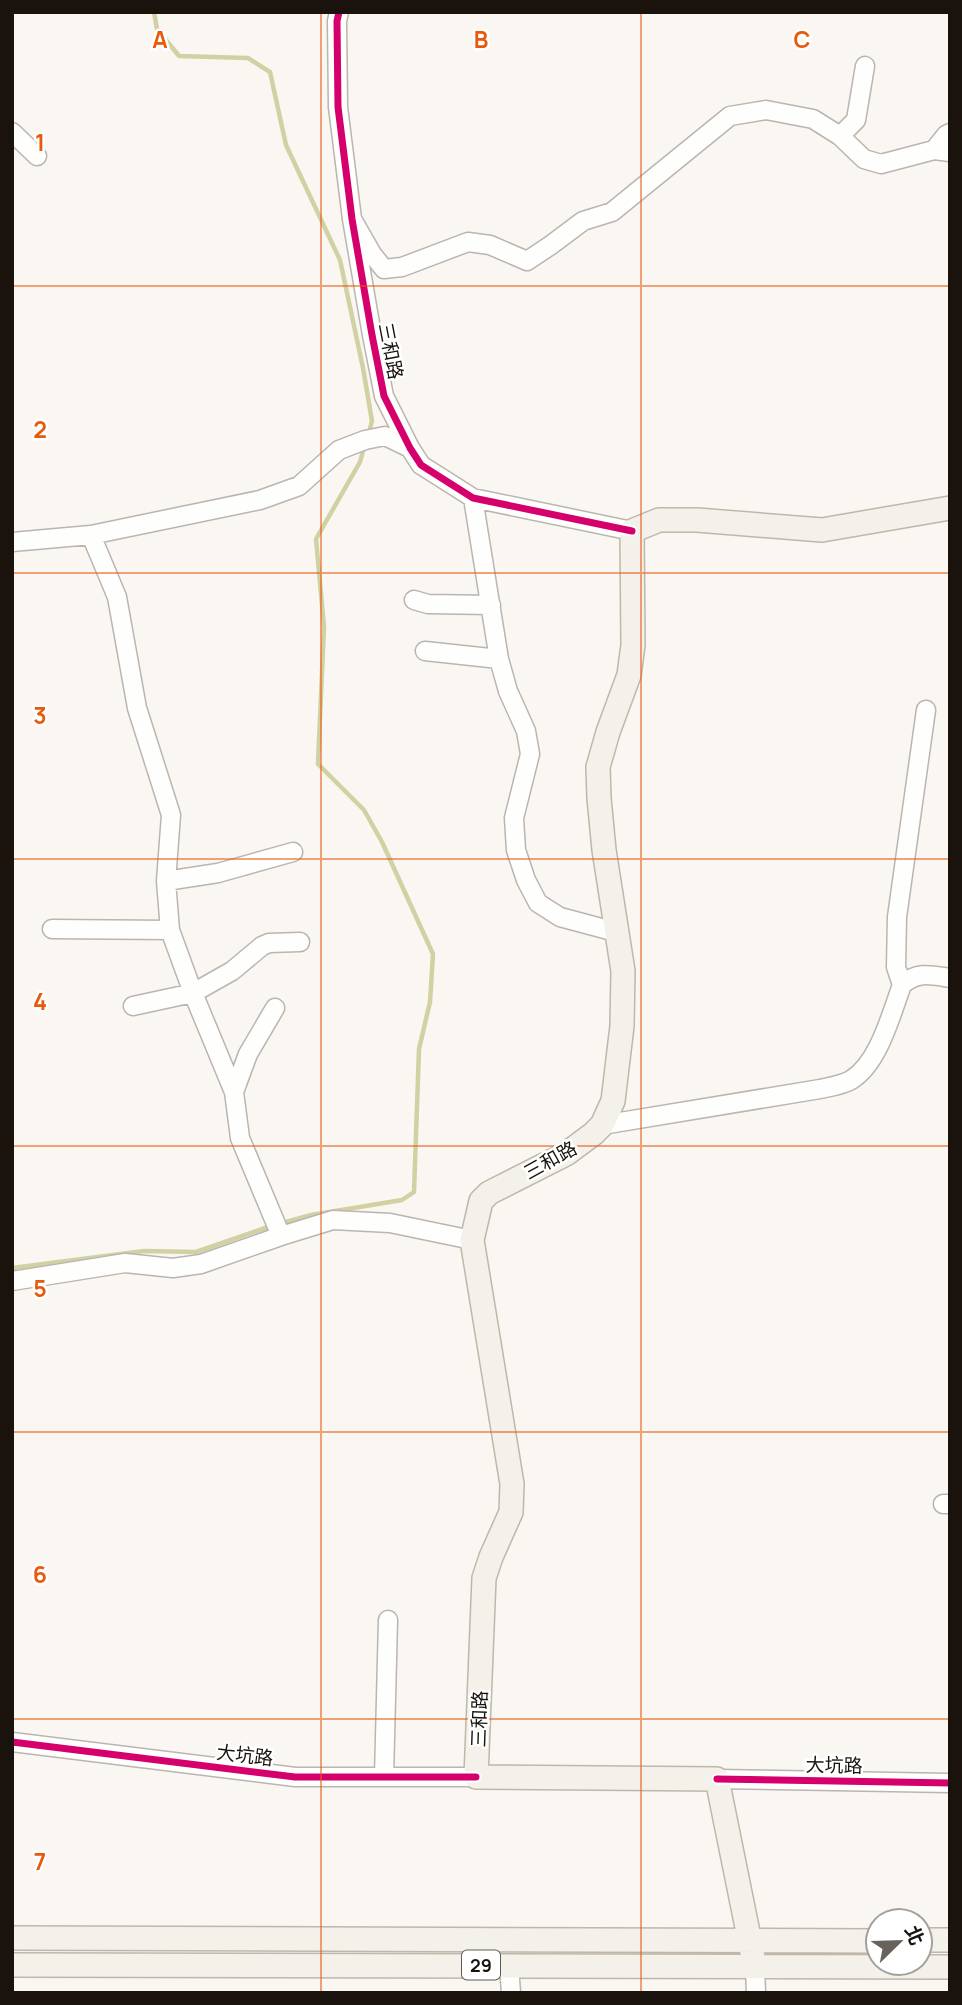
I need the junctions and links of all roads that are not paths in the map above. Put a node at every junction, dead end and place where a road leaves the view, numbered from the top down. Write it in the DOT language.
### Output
graph roads {
  1 [pos="339,12"];
  2 [pos="865,66"];
  3 [pos="12,132"];
  4 [pos="950,133"];
  5 [pos="840,136"];
  6 [pos="942,151"];
  7 [pos="37,156"];
  8 [pos="352,219"];
  9 [pos="410,448"];
  10 [pos="473,498"];
  11 [pos="950,508"];
  12 [pos="632,531"];
  13 [pos="91,535"];
  14 [pos="12,542"];
  15 [pos="414,600"];
  16 [pos="491,605"];
  17 [pos="425,651"];
  18 [pos="499,659"];
  19 [pos="926,710"];
  20 [pos="293,852"];
  21 [pos="166,881"];
  22 [pos="52,929"];
  23 [pos="170,930"];
  24 [pos="616,932"];
  25 [pos="300,942"];
  26 [pos="950,978"];
  27 [pos="902,985"];
  28 [pos="193,993"];
  29 [pos="133,1006"];
  30 [pos="275,1008"];
  31 [pos="234,1092"];
  32 [pos="601,1125"];
  33 [pos="281,1236"];
  34 [pos="472,1240"];
  35 [pos="12,1281"];
  36 [pos="388,1620"];
  37 [pos="12,1742"];
  38 [pos="384,1777"];
  39 [pos="476,1777"];
  40 [pos="717,1779"];
  41 [pos="950,1783"];
  42 [pos="12,1938"];
  43 [pos="748,1941"];
  44 [pos="864,1941"];
  45 [pos="12,1965"];
  46 [pos="509,1965"];
  47 [pos="755,1967"];
  48 [pos="950,1967"];
  49 [pos="511,1993"];
  50 [pos="756,1993"];
  1 -- 8 [label="street, 三和路"];
  2 -- 5 [label="street"];
  3 -- 7 [label="street"];
  4 -- 6 [label="street"];
  5 -- 6 [label="street"];
  5 -- 8 [label="street"];
  8 -- 9 [label="street, 三和路"];
  9 -- 10 [label="street, 三和路"];
  9 -- 13 [label="street"];
  10 -- 12 [label="street, 三和路"];
  10 -- 16 [label="street"];
  11 -- 12 [label="main road"];
  12 -- 24 [label="main road, 三和路"];
  13 -- 14 [label="street"];
  13 -- 21 [label="street"];
  15 -- 16 [label="street"];
  16 -- 18 [label="street"];
  17 -- 18 [label="street"];
  18 -- 24 [label="street"];
  19 -- 27 [label="street"];
  20 -- 21 [label="street"];
  21 -- 23 [label="street"];
  22 -- 23 [label="street"];
  23 -- 28 [label="street"];
  24 -- 32 [label="main road, 三和路"];
  25 -- 28 [label="street"];
  26 -- 27 [label="street"];
  27 -- 32 [label="street"];
  28 -- 29 [label="street"];
  28 -- 31 [label="street"];
  30 -- 31 [label="street"];
  31 -- 33 [label="street"];
  32 -- 34 [label="main road, 三和路"];
  33 -- 34 [label="street"];
  33 -- 35 [label="street"];
  34 -- 39 [label="main road, 三和路"];
  36 -- 38 [label="street"];
  37 -- 38 [label="street, 大坑路"];
  38 -- 39 [label="street, 大坑路"];
  39 -- 40 [label="main road, 大坑路"];
  40 -- 41 [label="street, 大坑路"];
  40 -- 43 [label="main road"];
  42 -- 43 [label="main road, 29"];
  43 -- 44 [label="main road, 29"];
  43 -- 47 [label="main road"];
  45 -- 46 [label="main road, 29"];
  46 -- 47 [label="main road, 29"];
  46 -- 49 [label="street"];
  47 -- 48 [label="main road, 29"];
  47 -- 50 [label="street"];
}
